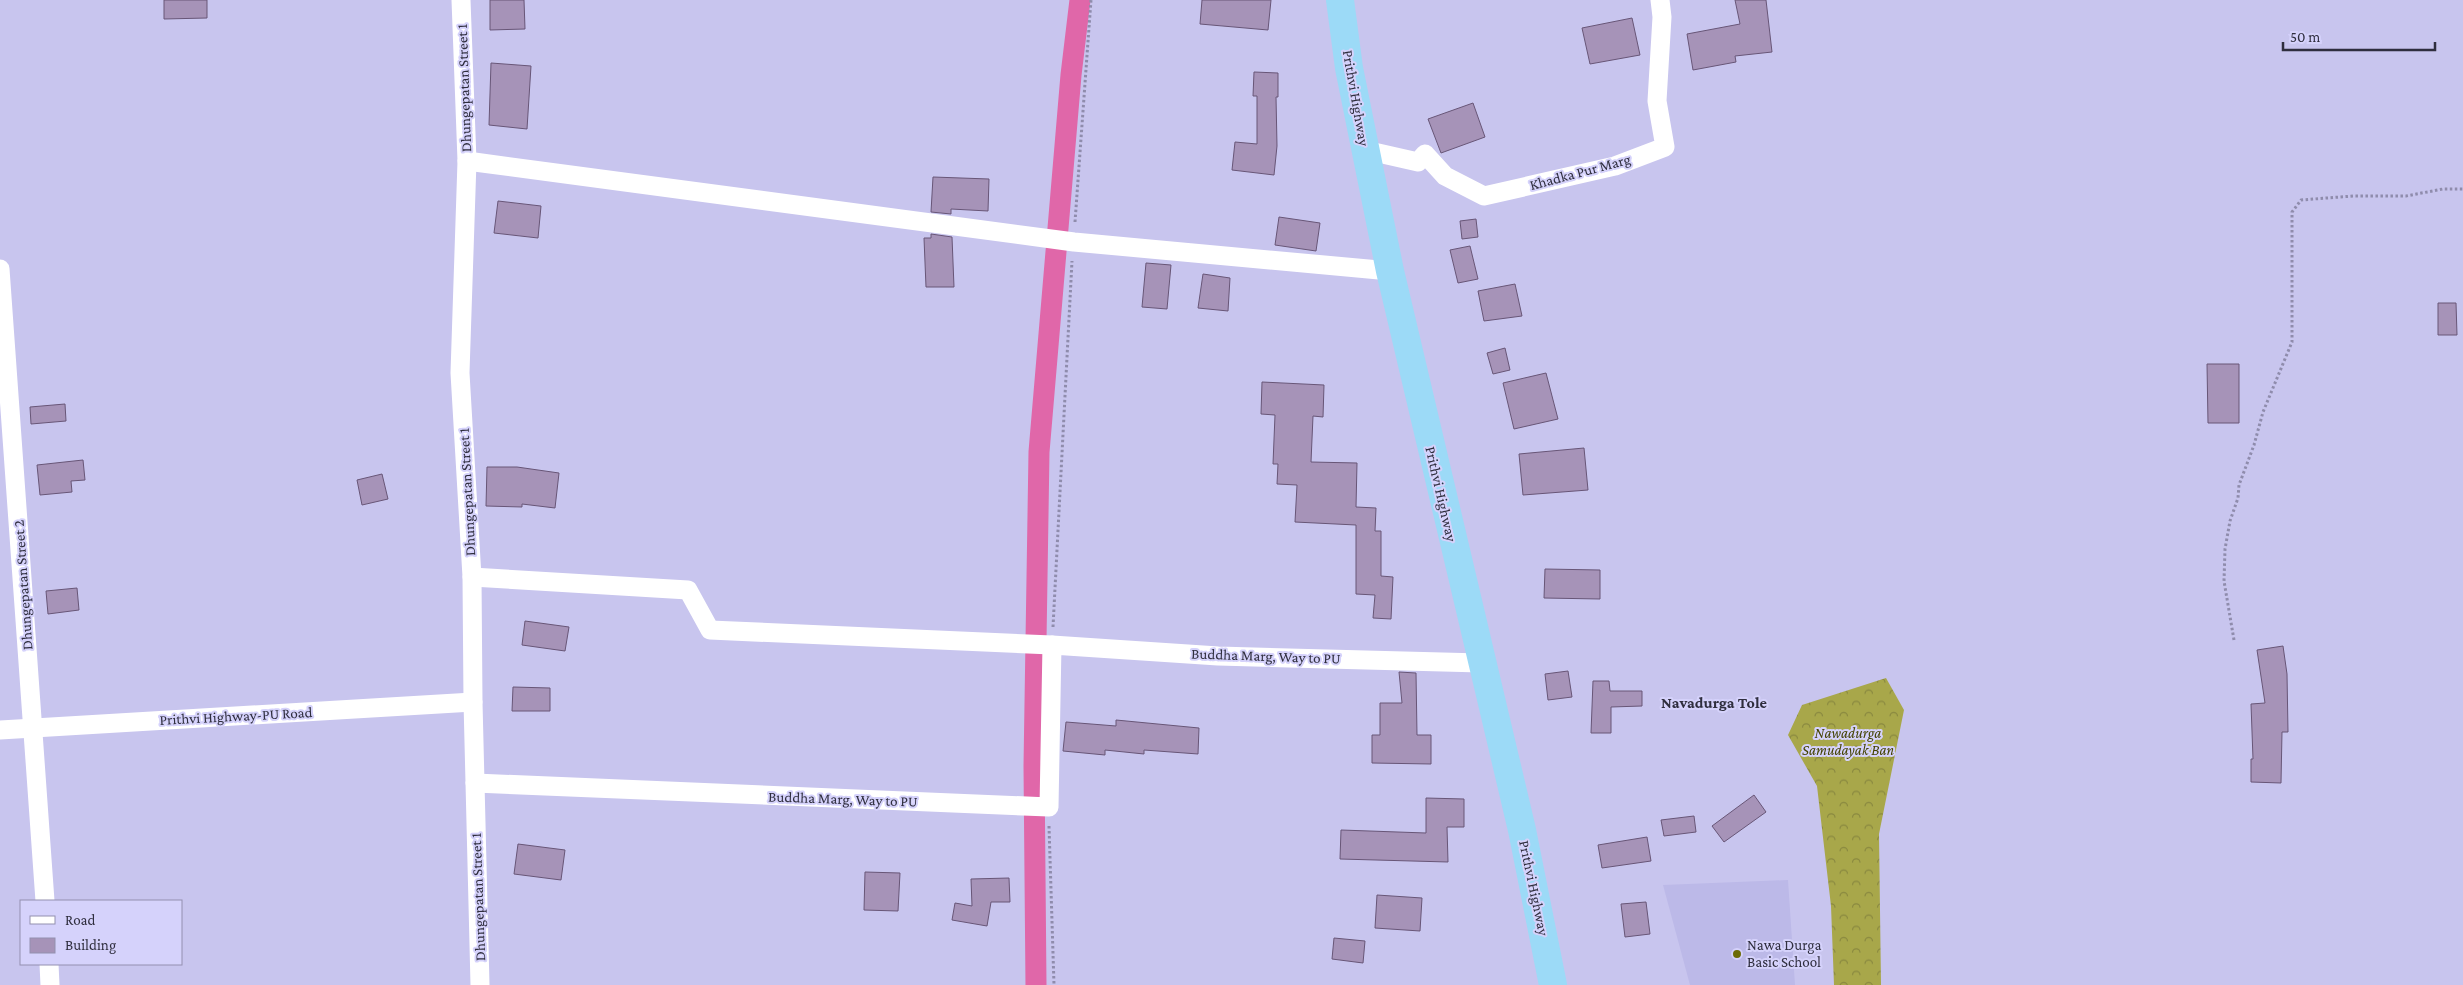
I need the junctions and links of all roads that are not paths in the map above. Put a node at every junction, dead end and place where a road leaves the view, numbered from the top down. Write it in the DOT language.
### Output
graph roads {
  1 [pos="461,0"];
  2 [pos="1340,0"];
  3 [pos="1660,0"];
  4 [pos="1365,150"];
  5 [pos="467,162"];
  6 [pos="0,269"];
  7 [pos="1390,271"];
  8 [pos="472,577"];
  9 [pos="1052,645"];
  10 [pos="1481,663"];
  11 [pos="472,702"];
  12 [pos="34,728"];
  13 [pos="0,730"];
  14 [pos="475,783"];
  15 [pos="45,900"];
  16 [pos="49,965"];
  17 [pos="50,985"];
  18 [pos="480,985"];
  19 [pos="1553,985"];
  1 -- 5 [label="street, Dhungepatan Street 1"];
  2 -- 4 [label="highway, Prithvi Highway"];
  3 -- 4 [label="street, Khadka Pur Marg"];
  4 -- 7 [label="highway, Prithvi Highway"];
  5 -- 7 [label="street"];
  5 -- 8 [label="street, Dhungepatan Street 1"];
  6 -- 12 [label="street, Dhungepatan Street 2"];
  7 -- 10 [label="highway, Prithvi Highway"];
  8 -- 9 [label="street, Buddha Marg, Way to PU"];
  8 -- 11 [label="street, Dhungepatan Street 1"];
  9 -- 10 [label="street, Buddha Marg, Way to PU"];
  9 -- 14 [label="street, Buddha Marg, Way to PU"];
  10 -- 19 [label="highway, Prithvi Highway"];
  11 -- 12 [label="street, Prithvi Highway-PU Road"];
  11 -- 14 [label="street, Dhungepatan Street 1"];
  12 -- 13 [label="street, Prithvi Highway-PU Road"];
  12 -- 15 [label="street, Dhungepatan Street 2"];
  14 -- 18 [label="street, Dhungepatan Street 1"];
  16 -- 17 [label="street"];
}
